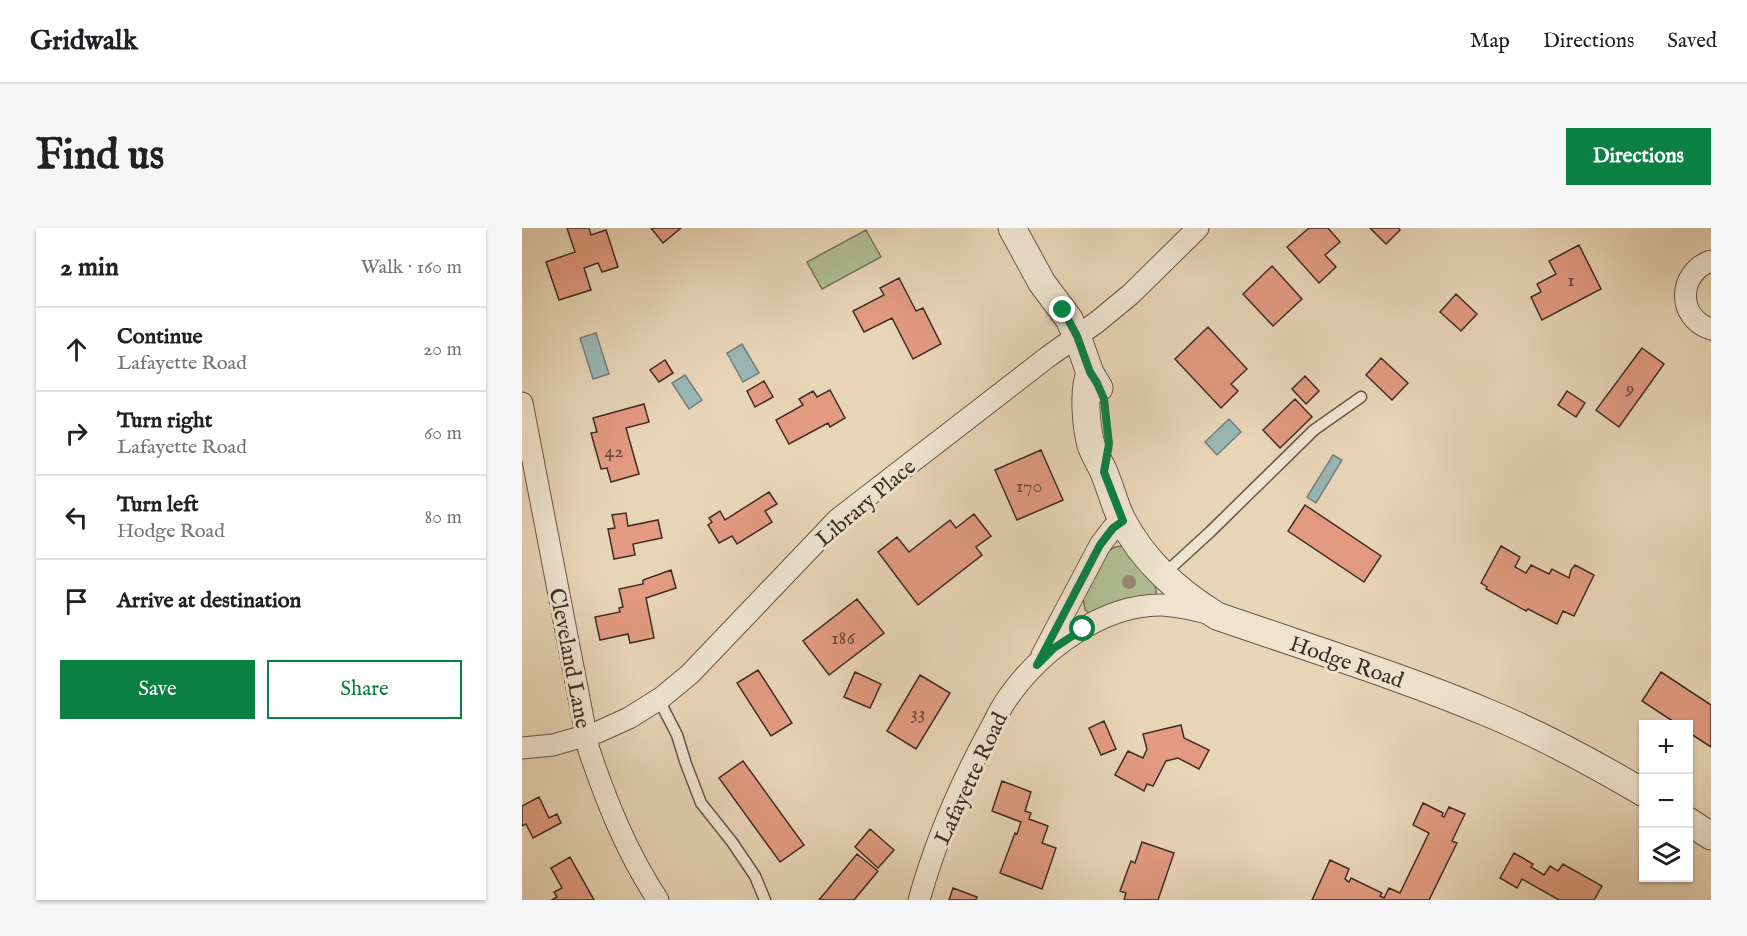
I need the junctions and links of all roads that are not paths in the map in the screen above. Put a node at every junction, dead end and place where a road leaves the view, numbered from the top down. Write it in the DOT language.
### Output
graph roads {
  1 [pos="1012,228"];
  2 [pos="1028,228"];
  3 [pos="1198,228"];
  4 [pos="1711,261"];
  5 [pos="1064,310"];
  6 [pos="1711,328"];
  7 [pos="1077,336"];
  8 [pos="1360,397"];
  9 [pos="522,403"];
  10 [pos="1123,521"];
  11 [pos="1163,576"];
  12 [pos="1216,616"];
  13 [pos="1037,665"];
  14 [pos="658,700"];
  15 [pos="586,736"];
  16 [pos="522,748"];
  17 [pos="1639,790"];
  18 [pos="1693,824"];
  19 [pos="1711,836"];
  20 [pos="658,900"];
  21 [pos="765,900"];
  22 [pos="919,900"];
  1 -- 5 [label="street, Hodge Road"];
  2 -- 5 [label="street, Hodge Road"];
  3 -- 7 [label="street, Library Place"];
  4 -- 6 [label="street"];
  5 -- 7 [label="street, Hodge Road"];
  7 -- 10 [label="street, Hodge Road"];
  7 -- 14 [label="street, Library Place"];
  8 -- 11 [label="lane"];
  9 -- 15 [label="street, Cleveland Lane"];
  10 -- 11 [label="street, Hodge Road"];
  10 -- 13 [label="street, Lafayette Road"];
  11 -- 12 [label="street, Hodge Road"];
  12 -- 13 [label="street, Lafayette Road"];
  12 -- 17 [label="street, Hodge Road"];
  13 -- 22 [label="street, Lafayette Road"];
  14 -- 15 [label="street, Library Place"];
  14 -- 21 [label="lane"];
  15 -- 16 [label="street, Library Place"];
  15 -- 20 [label="street, Cleveland Lane"];
  18 -- 19 [label="street"];
}
